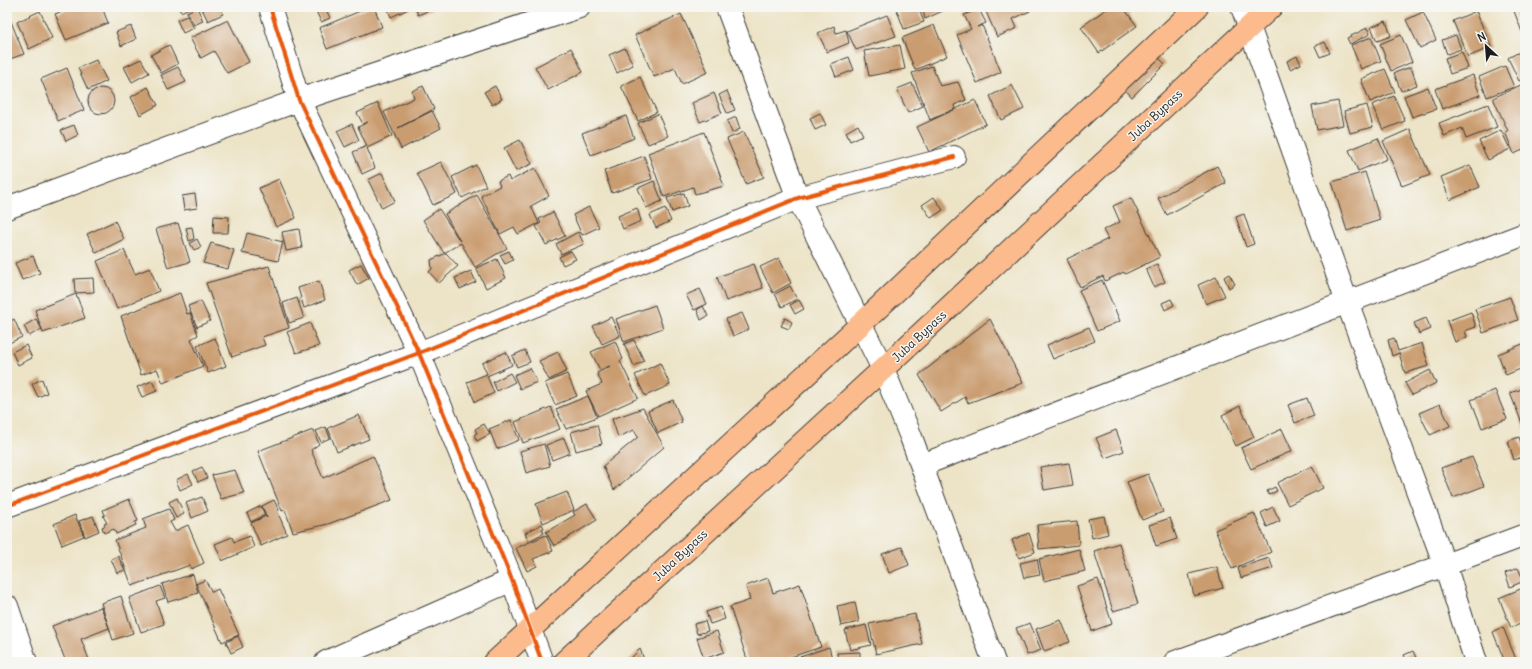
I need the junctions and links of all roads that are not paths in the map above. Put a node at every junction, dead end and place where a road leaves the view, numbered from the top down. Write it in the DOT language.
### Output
graph roads {
  1 [pos="270,7"];
  2 [pos="579,7"];
  3 [pos="727,7"];
  4 [pos="1197,7"];
  5 [pos="1271,7"];
  6 [pos="1246,17"];
  7 [pos="298,100"];
  8 [pos="954,157"];
  9 [pos="798,198"];
  10 [pos="7,208"];
  11 [pos="1525,234"];
  12 [pos="1347,302"];
  13 [pos="861,324"];
  14 [pos="419,354"];
  15 [pos="883,369"];
  16 [pos="922,465"];
  17 [pos="7,506"];
  18 [pos="1525,535"];
  19 [pos="1445,565"];
  20 [pos="512,580"];
  21 [pos="7,606"];
  22 [pos="530,630"];
  23 [pos="26,662"];
  24 [pos="326,662"];
  25 [pos="495,662"];
  26 [pos="542,662"];
  27 [pos="564,662"];
  28 [pos="994,662"];
  29 [pos="1174,662"];
  30 [pos="1476,662"];
  1 -- 7 [label="street"];
  2 -- 7 [label="street"];
  3 -- 9 [label="street"];
  4 -- 13 [label="main road"];
  5 -- 6 [label="main road, Juba Bypass"];
  6 -- 12 [label="street"];
  6 -- 15 [label="main road, Juba Bypass"];
  7 -- 10 [label="street"];
  7 -- 14 [label="street"];
  8 -- 9 [label="street"];
  9 -- 13 [label="street"];
  9 -- 14 [label="street"];
  11 -- 12 [label="street"];
  12 -- 16 [label="street"];
  12 -- 19 [label="street"];
  13 -- 15 [label="street"];
  13 -- 22 [label="main road"];
  14 -- 17 [label="street"];
  14 -- 20 [label="street"];
  15 -- 16 [label="street"];
  15 -- 27 [label="main road, Juba Bypass"];
  16 -- 28 [label="street"];
  18 -- 19 [label="street"];
  19 -- 29 [label="street"];
  19 -- 30 [label="street"];
  20 -- 22 [label="street"];
  20 -- 24 [label="street"];
  21 -- 23 [label="street"];
  22 -- 25 [label="main road"];
  22 -- 26 [label="street"];
}
